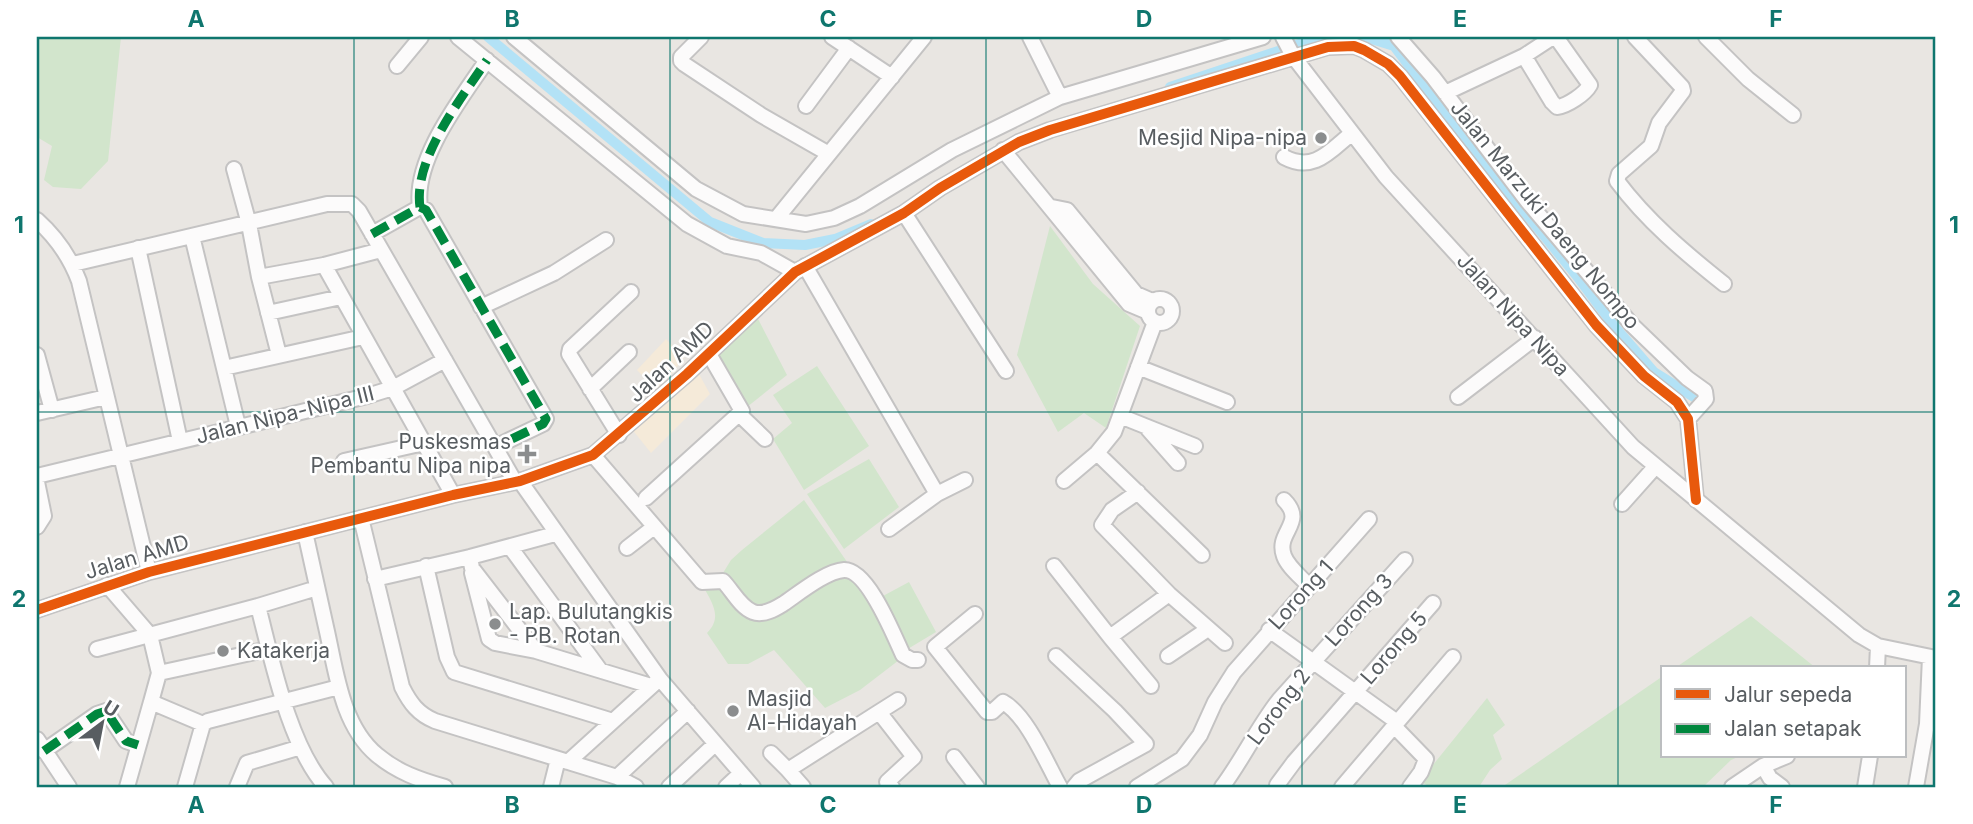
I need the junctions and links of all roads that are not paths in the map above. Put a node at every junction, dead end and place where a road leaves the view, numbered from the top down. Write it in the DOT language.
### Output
graph roads {
  1 [pos="421,37"];
  2 [pos="458,37"];
  3 [pos="514,37"];
  4 [pos="701,37"];
  5 [pos="832,37"];
  6 [pos="924,37"];
  7 [pos="1030,37"];
  8 [pos="1264,37"];
  9 [pos="1283,37"];
  10 [pos="1398,37"];
  11 [pos="1635,37"];
  12 [pos="1706,37"];
  13 [pos="1547,38"];
  14 [pos="849,48"];
  15 [pos="1292,54"];
  16 [pos="1524,56"];
  17 [pos="487,60"];
  18 [pos="397,66"];
  19 [pos="892,77"];
  20 [pos="1445,93"];
  21 [pos="1060,97"];
  22 [pos="806,106"];
  23 [pos="1793,115"];
  24 [pos="1352,133"];
  25 [pos="1003,150"];
  26 [pos="829,154"];
  27 [pos="1284,157"];
  28 [pos="234,169"];
  29 [pos="418,208"];
  30 [pos="904,213"];
  31 [pos="776,219"];
  32 [pos="37,220"];
  33 [pos="249,224"];
  34 [pos="372,234"];
  35 [pos="192,236"];
  36 [pos="606,240"];
  37 [pos="138,248"];
  38 [pos="381,250"];
  39 [pos="73,264"];
  40 [pos="324,265"];
  41 [pos="800,269"];
  42 [pos="259,277"];
  43 [pos="1724,284"];
  44 [pos="631,292"];
  45 [pos="341,297"];
  46 [pos="481,307"];
  47 [pos="268,313"];
  48 [pos="363,337"];
  49 [pos="1535,338"];
  50 [pos="629,352"];
  51 [pos="709,354"];
  52 [pos="37,355"];
  53 [pos="279,355"];
  54 [pos="445,360"];
  55 [pos="1138,367"];
  56 [pos="224,368"];
  57 [pos="1006,371"];
  58 [pos="393,388"];
  59 [pos="590,389"];
  60 [pos="106,397"];
  61 [pos="1458,397"];
  62 [pos="1227,402"];
  63 [pos="1698,409"];
  64 [pos="52,410"];
  65 [pos="37,413"];
  66 [pos="740,415"];
  67 [pos="1120,416"];
  68 [pos="238,426"];
  69 [pos="1145,426"];
  70 [pos="619,435"];
  71 [pos="765,439"];
  72 [pos="180,441"];
  73 [pos="424,443"];
  74 [pos="1195,446"];
  75 [pos="495,447"];
  76 [pos="1097,453"];
  77 [pos="593,455"];
  78 [pos="121,457"];
  79 [pos="344,461"];
  80 [pos="1178,463"];
  81 [pos="1655,467"];
  82 [pos="37,476"];
  83 [pos="1120,476"];
  84 [pos="965,480"];
  85 [pos="1064,481"];
  86 [pos="37,482"];
  87 [pos="518,482"];
  88 [pos="1138,492"];
  89 [pos="937,494"];
  90 [pos="453,495"];
  91 [pos="646,498"];
  92 [pos="1284,500"];
  93 [pos="1696,500"];
  94 [pos="1121,504"];
  95 [pos="1622,504"];
  96 [pos="361,518"];
  97 [pos="1369,519"];
  98 [pos="37,527"];
  99 [pos="654,527"];
  100 [pos="889,529"];
  101 [pos="305,532"];
  102 [pos="555,534"];
  103 [pos="510,547"];
  104 [pos="627,548"];
  105 [pos="1202,555"];
  106 [pos="1405,560"];
  107 [pos="470,563"];
  108 [pos="426,566"];
  109 [pos="1054,566"];
  110 [pos="149,572"];
  111 [pos="375,579"];
  112 [pos="107,585"];
  113 [pos="1309,586"];
  114 [pos="317,588"];
  115 [pos="1169,594"];
  116 [pos="1433,603"];
  117 [pos="258,606"];
  118 [pos="37,610"];
  119 [pos="975,614"];
  120 [pos="1208,629"];
  121 [pos="1269,630"];
  122 [pos="150,635"];
  123 [pos="1110,637"];
  124 [pos="1225,643"];
  125 [pos="1878,646"];
  126 [pos="97,649"];
  127 [pos="269,649"];
  128 [pos="536,651"];
  129 [pos="1056,656"];
  130 [pos="1168,656"];
  131 [pos="1453,657"];
  132 [pos="1933,657"];
  133 [pos="918,660"];
  134 [pos="1313,661"];
  135 [pos="1877,666"];
  136 [pos="600,670"];
  137 [pos="159,673"];
  138 [pos="655,682"];
  139 [pos="1151,686"];
  140 [pos="339,687"];
  141 [pos="1356,692"];
  142 [pos="898,700"];
  143 [pos="150,702"];
  144 [pos="285,702"];
  145 [pos="688,711"];
  146 [pos="879,712"];
  147 [pos="613,721"];
  148 [pos="203,724"];
  149 [pos="1395,724"];
  150 [pos="715,744"];
  151 [pos="40,745"];
  152 [pos="138,745"];
  153 [pos="301,747"];
  154 [pos="771,753"];
  155 [pos="954,757"];
  156 [pos="1782,758"];
  157 [pos="1870,758"];
  158 [pos="563,760"];
  159 [pos="1763,766"];
  160 [pos="788,769"];
  161 [pos="741,774"];
  162 [pos="617,777"];
  163 [pos="1277,785"];
  164 [pos="887,786"];
  165 [pos="69,787"];
  166 [pos="127,787"];
  167 [pos="185,787"];
  168 [pos="240,787"];
  169 [pos="327,787"];
  170 [pos="445,787"];
  171 [pos="551,787"];
  172 [pos="636,787"];
  173 [pos="668,787"];
  174 [pos="726,787"];
  175 [pos="753,787"];
  176 [pos="803,787"];
  177 [pos="977,787"];
  178 [pos="1060,787"];
  179 [pos="1074,787"];
  180 [pos="1137,787"];
  181 [pos="1222,787"];
  182 [pos="1342,787"];
  183 [pos="1410,787"];
  184 [pos="1732,787"];
  185 [pos="1782,787"];
  186 [pos="1865,787"];
  187 [pos="1916,787"];
  1 -- 18 [label="street"];
  2 -- 17 [label="street"];
  3 -- 31 [label="street"];
  4 -- 26 [label="street"];
  5 -- 14 [label="street"];
  6 -- 19 [label="street"];
  7 -- 21 [label="street"];
  8 -- 21 [label="street"];
  9 -- 15 [label="street, Jalan Nipa Nipa"];
  10 -- 20 [label="street, Jalan Marzuki Daeng Nompo"];
  11 -- 43 [label="street"];
  12 -- 23 [label="street"];
  13 -- 16 [label="street"];
  13 -- 16 [label="street"];
  14 -- 19 [label="street"];
  14 -- 22 [label="street"];
  15 -- 24 [label="street, Jalan Nipa Nipa"];
  15 -- 25 [label="street, Jalan AMD"];
  15 -- 63 [label="street, Jalan AMD"];
  16 -- 20 [label="street"];
  17 -- 29 [label="street"];
  17 -- 41 [label="street"];
  19 -- 26 [label="street"];
  20 -- 63 [label="street, Jalan Marzuki Daeng Nompo"];
  21 -- 31 [label="street"];
  24 -- 27 [label="street"];
  24 -- 49 [label="street, Jalan Nipa Nipa"];
  25 -- 30 [label="street, Jalan AMD"];
  25 -- 55 [label="street"];
  26 -- 31 [label="street"];
  28 -- 33 [label="street"];
  29 -- 34 [label="street"];
  29 -- 46 [label="street"];
  30 -- 41 [label="street, Jalan AMD"];
  30 -- 57 [label="street"];
  32 -- 39 [label="street"];
  33 -- 34 [label="street"];
  33 -- 35 [label="street"];
  33 -- 42 [label="street"];
  34 -- 38 [label="street"];
  35 -- 37 [label="street"];
  35 -- 56 [label="street"];
  36 -- 46 [label="street"];
  37 -- 39 [label="street"];
  37 -- 72 [label="street"];
  38 -- 40 [label="street"];
  38 -- 54 [label="street"];
  39 -- 60 [label="street"];
  40 -- 42 [label="street"];
  40 -- 45 [label="street"];
  41 -- 51 [label="street, Jalan AMD"];
  41 -- 89 [label="street"];
  42 -- 47 [label="street"];
  44 -- 59 [label="street"];
  45 -- 47 [label="street"];
  45 -- 48 [label="street"];
  46 -- 75 [label="street"];
  47 -- 53 [label="street"];
  48 -- 53 [label="street"];
  48 -- 58 [label="street"];
  49 -- 61 [label="street"];
  49 -- 81 [label="street, Jalan Nipa Nipa"];
  50 -- 59 [label="street"];
  51 -- 66 [label="street"];
  51 -- 70 [label="street, Jalan AMD"];
  52 -- 64 [label="street"];
  53 -- 56 [label="street"];
  54 -- 58 [label="street, Jalan Nipa-Nipa III"];
  54 -- 75 [label="street"];
  55 -- 62 [label="street"];
  55 -- 67 [label="street"];
  56 -- 68 [label="street"];
  58 -- 68 [label="street, Jalan Nipa-Nipa III"];
  58 -- 73 [label="street"];
  59 -- 70 [label="street"];
  60 -- 64 [label="street"];
  60 -- 78 [label="street"];
  63 -- 93 [label="street"];
  64 -- 65 [label="street"];
  66 -- 71 [label="street"];
  66 -- 91 [label="street"];
  67 -- 69 [label="street"];
  67 -- 76 [label="street"];
  68 -- 72 [label="street, Jalan Nipa-Nipa III"];
  69 -- 74 [label="street"];
  69 -- 80 [label="street"];
  70 -- 77 [label="street, Jalan AMD"];
  72 -- 78 [label="street, Jalan Nipa-Nipa III"];
  73 -- 79 [label="street"];
  73 -- 90 [label="street"];
  75 -- 87 [label="street"];
  76 -- 83 [label="street"];
  76 -- 85 [label="street"];
  77 -- 87 [label="street, Jalan AMD"];
  77 -- 99 [label="street"];
  78 -- 82 [label="street, Jalan Nipa-Nipa III"];
  78 -- 110 [label="street"];
  81 -- 93 [label="street, Jalan Nipa Nipa"];
  81 -- 95 [label="street"];
  83 -- 88 [label="street"];
  83 -- 94 [label="street"];
  84 -- 89 [label="street"];
  86 -- 98 [label="street"];
  87 -- 90 [label="street, Jalan AMD"];
  87 -- 102 [label="street"];
  88 -- 94 [label="street"];
  88 -- 105 [label="street"];
  89 -- 100 [label="street"];
  90 -- 96 [label="street, Jalan AMD"];
  92 -- 113 [label="street"];
  93 -- 125 [label="street, Jalan Nipa Nipa"];
  94 -- 115 [label="street"];
  96 -- 101 [label="street, Jalan AMD"];
  96 -- 111 [label="street"];
  97 -- 113 [label="street, Lorong 1"];
  99 -- 104 [label="street"];
  99 -- 133 [label="street"];
  101 -- 110 [label="street, Jalan AMD"];
  101 -- 114 [label="street"];
  102 -- 103 [label="street"];
  102 -- 138 [label="street"];
  103 -- 107 [label="street"];
  103 -- 136 [label="street"];
  106 -- 134 [label="street, Lorong 3"];
  107 -- 108 [label="street"];
  107 -- 128 [label="street"];
  107 -- 128 [label="street"];
  108 -- 111 [label="street"];
  108 -- 147 [label="street"];
  109 -- 123 [label="street"];
  110 -- 112 [label="street, Jalan AMD"];
  111 -- 158 [label="street"];
  112 -- 118 [label="street, Jalan AMD"];
  112 -- 122 [label="street"];
  113 -- 121 [label="street, Lorong 1"];
  114 -- 117 [label="street"];
  114 -- 140 [label="street"];
  115 -- 120 [label="street"];
  115 -- 123 [label="street"];
  116 -- 141 [label="street, Lorong 5"];
  117 -- 122 [label="street"];
  117 -- 127 [label="street"];
  119 -- 178 [label="street"];
  120 -- 124 [label="street"];
  120 -- 130 [label="street"];
  121 -- 134 [label="street"];
  121 -- 180 [label="street, Lorong 1"];
  122 -- 126 [label="street"];
  122 -- 137 [label="street"];
  123 -- 139 [label="street"];
  125 -- 132 [label="street"];
  125 -- 135 [label="street"];
  127 -- 137 [label="street"];
  127 -- 144 [label="street"];
  128 -- 136 [label="street"];
  129 -- 179 [label="street"];
  131 -- 149 [label="street"];
  132 -- 187 [label="street"];
  134 -- 141 [label="street"];
  134 -- 181 [label="street, Lorong 2"];
  136 -- 138 [label="street"];
  137 -- 143 [label="street"];
  138 -- 145 [label="street"];
  138 -- 147 [label="street"];
  140 -- 144 [label="street"];
  140 -- 170 [label="street"];
  141 -- 149 [label="street"];
  141 -- 163 [label="street, Lorong 5"];
  142 -- 146 [label="street"];
  143 -- 148 [label="street"];
  143 -- 152 [label="street"];
  144 -- 148 [label="street"];
  144 -- 153 [label="street"];
  145 -- 150 [label="street"];
  145 -- 162 [label="street"];
  146 -- 160 [label="street"];
  146 -- 164 [label="street"];
  147 -- 158 [label="street"];
  148 -- 167 [label="street"];
  149 -- 182 [label="street"];
  149 -- 183 [label="street"];
  150 -- 161 [label="street"];
  150 -- 173 [label="street"];
  151 -- 152 [label="street"];
  151 -- 165 [label="street"];
  152 -- 166 [label="street"];
  153 -- 168 [label="street"];
  153 -- 169 [label="street"];
  154 -- 160 [label="street"];
  155 -- 177 [label="street"];
  156 -- 159 [label="street"];
  157 -- 186 [label="street"];
  158 -- 162 [label="street"];
  158 -- 171 [label="street"];
  159 -- 184 [label="street"];
  159 -- 185 [label="street"];
  160 -- 176 [label="street"];
  161 -- 174 [label="street"];
  161 -- 175 [label="street"];
  162 -- 172 [label="street"];
}
